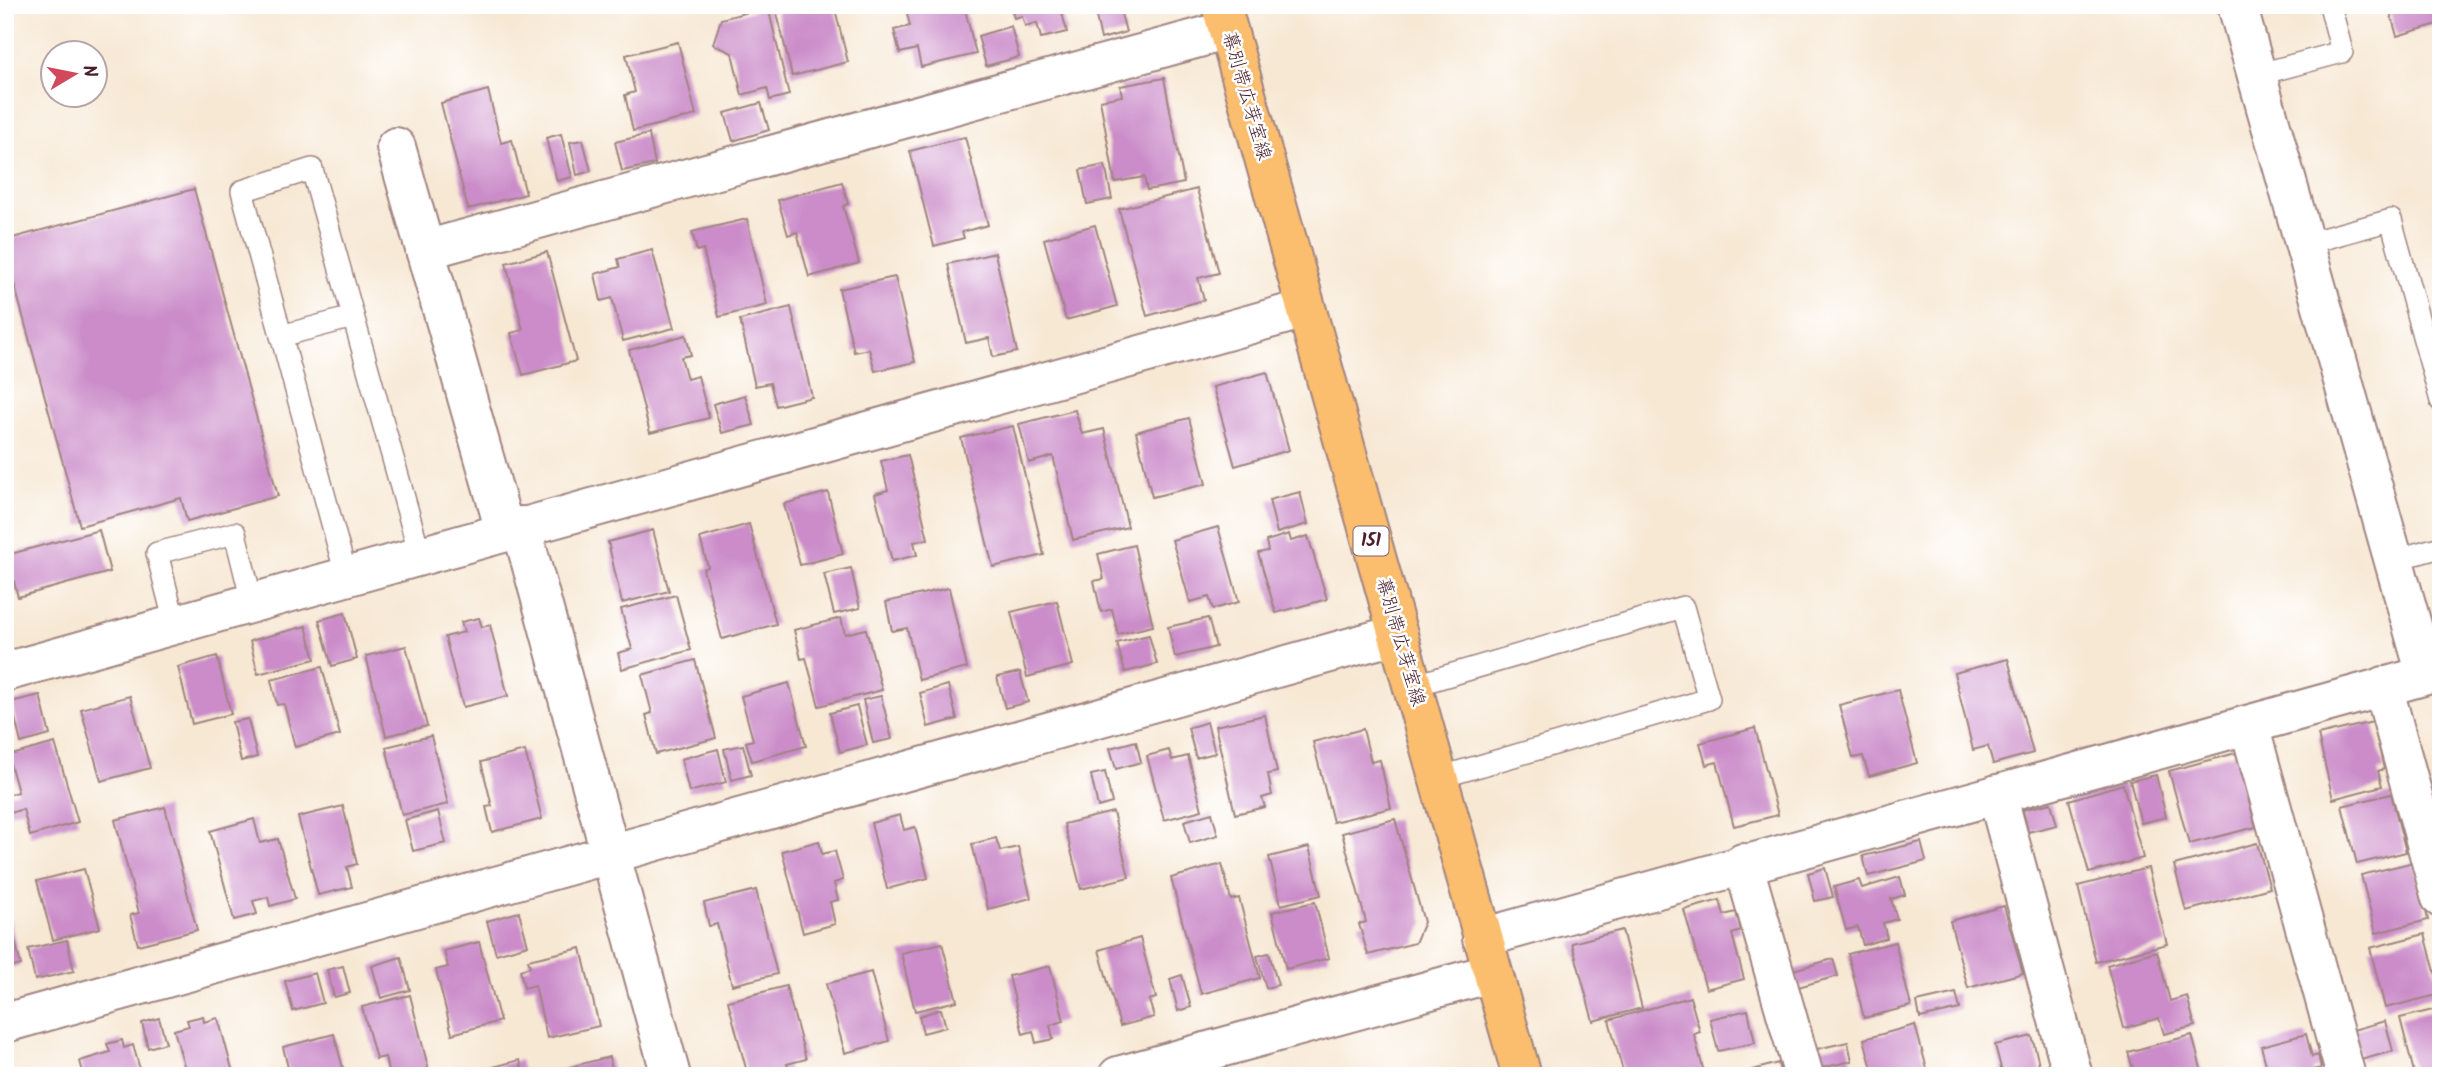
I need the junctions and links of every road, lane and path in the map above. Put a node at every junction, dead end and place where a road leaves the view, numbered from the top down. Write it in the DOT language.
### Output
graph roads {
  1 [pos="2237,5"];
  2 [pos="2330,5"];
  3 [pos="1225,18"];
  4 [pos="2256,75"];
  5 [pos="396,147"];
  6 [pos="2304,244"];
  7 [pos="425,250"];
  8 [pos="1306,309"];
  9 [pos="353,317"];
  10 [pos="281,336"];
  11 [pos="2441,401"];
  12 [pos="513,529"];
  13 [pos="2441,547"];
  14 [pos="420,555"];
  15 [pos="2394,560"];
  16 [pos="346,575"];
  17 [pos="252,602"];
  18 [pos="176,624"];
  19 [pos="1398,634"];
  20 [pos="5,671"];
  21 [pos="2433,673"];
  22 [pos="1412,686"];
  23 [pos="2383,686"];
  24 [pos="2249,725"];
  25 [pos="1438,778"];
  26 [pos="1997,793"];
  27 [pos="612,852"];
  28 [pos="1744,863"];
  29 [pos="2441,898"];
  30 [pos="1487,955"];
  31 [pos="5,1023"];
  32 [pos="671,1076"];
  33 [pos="1118,1076"];
  34 [pos="1522,1076"];
  35 [pos="1804,1076"];
  36 [pos="2073,1076"];
  37 [pos="2346,1076"];
  1 -- 4 [label="street"];
  2 -- 4 [label="lane"];
  3 -- 7 [label="street"];
  3 -- 8 [label="main road, 幕別帯広芽室線 / 151"];
  4 -- 6 [label="street"];
  5 -- 7 [label="street"];
  6 -- 11 [label="lane"];
  6 -- 15 [label="street"];
  7 -- 12 [label="street"];
  8 -- 12 [label="street"];
  8 -- 19 [label="main road, 幕別帯広芽室線 / 151"];
  9 -- 10 [label="lane"];
  9 -- 10 [label="lane"];
  9 -- 14 [label="lane"];
  10 -- 16 [label="lane"];
  12 -- 14 [label="street"];
  12 -- 27 [label="street"];
  13 -- 15 [label="lane"];
  14 -- 16 [label="street"];
  15 -- 21 [label="street"];
  16 -- 17 [label="street"];
  17 -- 18 [label="street"];
  17 -- 18 [label="lane"];
  18 -- 20 [label="street"];
  19 -- 22 [label="main road, 幕別帯広芽室線 / 151"];
  19 -- 27 [label="street"];
  21 -- 23 [label="street"];
  22 -- 25 [label="main road, 幕別帯広芽室線 / 151"];
  22 -- 25 [label="lane"];
  23 -- 24 [label="street"];
  23 -- 29 [label="street"];
  24 -- 26 [label="street"];
  24 -- 37 [label="street"];
  25 -- 30 [label="main road, 幕別帯広芽室線 / 151"];
  26 -- 28 [label="street"];
  26 -- 36 [label="street"];
  27 -- 31 [label="street"];
  27 -- 32 [label="street"];
  28 -- 30 [label="street"];
  28 -- 35 [label="street"];
  30 -- 33 [label="street"];
  30 -- 34 [label="main road, 幕別帯広芽室線 / 151"];
}
